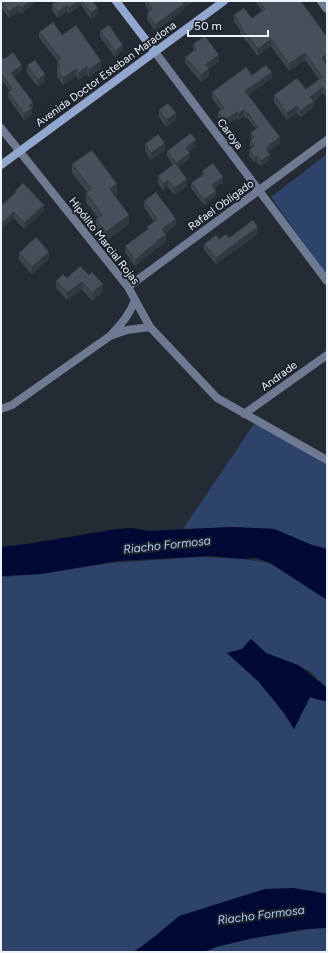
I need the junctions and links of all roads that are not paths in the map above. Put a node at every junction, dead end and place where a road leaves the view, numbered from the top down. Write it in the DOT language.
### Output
graph roads {
  1 [pos="116,1"];
  2 [pos="224,1"];
  3 [pos="321,1"];
  4 [pos="327,9"];
  5 [pos="155,52"];
  6 [pos="1,128"];
  7 [pos="327,140"];
  8 [pos="19,151"];
  9 [pos="1,165"];
  10 [pos="259,191"];
  11 [pos="327,281"];
  12 [pos="128,287"];
  13 [pos="135,300"];
  14 [pos="150,327"];
  15 [pos="110,336"];
  16 [pos="327,354"];
  17 [pos="1,409"];
  18 [pos="244,414"];
  19 [pos="327,460"];
  1 -- 5 [label="main road, Caroya"];
  2 -- 5 [label="main road, Avenida Doctor Esteban Maradona"];
  3 -- 4 [label="street"];
  5 -- 8 [label="main road, Avenida Doctor Esteban Maradona"];
  5 -- 10 [label="street, Caroya"];
  6 -- 8 [label="street, Hipólito Marcial Rojas"];
  7 -- 10 [label="street, Rafael Obligado"];
  8 -- 9 [label="main road, Avenida Doctor Esteban Maradona"];
  8 -- 12 [label="street, Hipólito Marcial Rojas"];
  10 -- 11 [label="street, Caroya"];
  10 -- 12 [label="street, Rafael Obligado"];
  12 -- 13 [label="street, Hipólito Marcial Rojas"];
  13 -- 14 [label="street, Hipólito Marcial Rojas"];
  13 -- 15 [label="street"];
  14 -- 15 [label="street"];
  14 -- 18 [label="street, Hipólito Marcial Rojas"];
  15 -- 17 [label="street"];
  16 -- 18 [label="street, Andrade"];
  18 -- 19 [label="street, Hipólito Marcial Rojas"];
}
